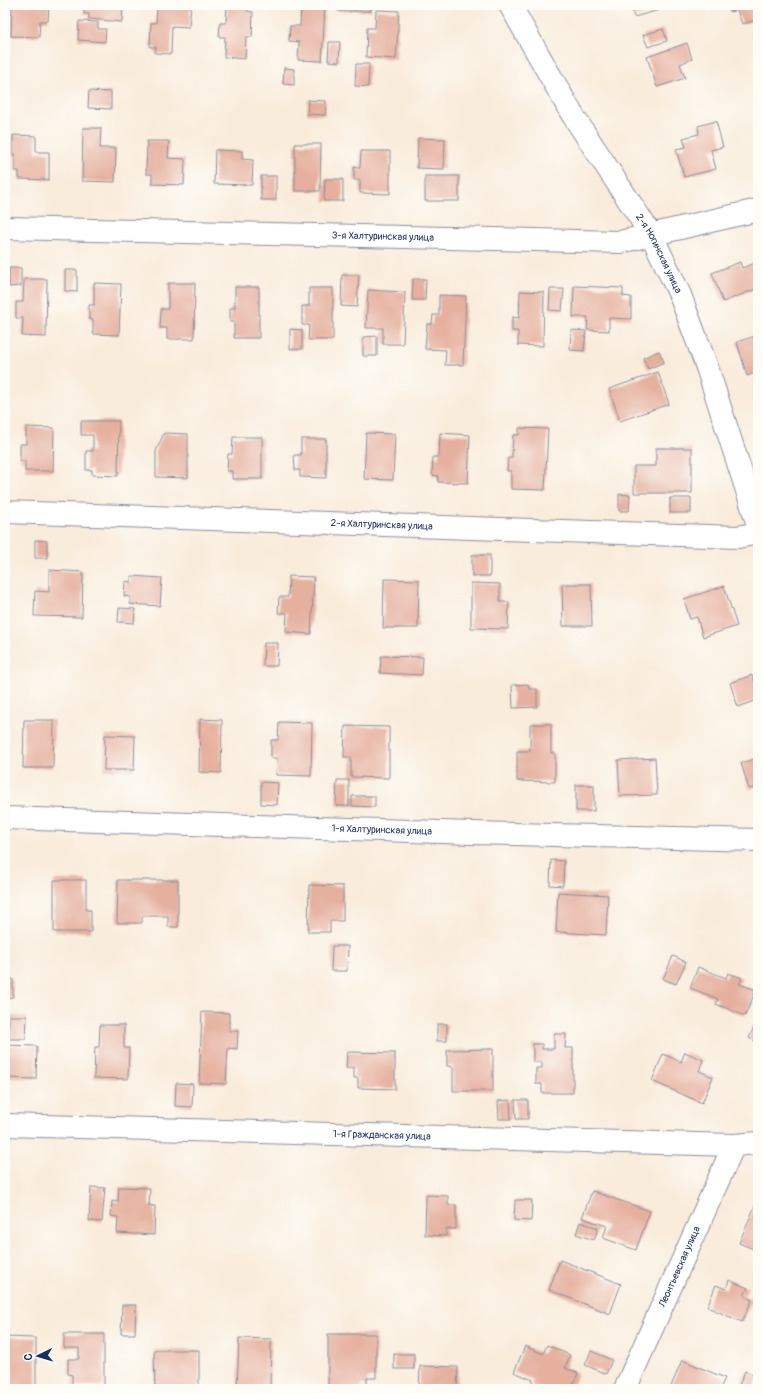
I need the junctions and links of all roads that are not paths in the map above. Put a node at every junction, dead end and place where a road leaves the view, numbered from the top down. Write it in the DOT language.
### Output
graph roads {
  1 [pos="510,5"];
  2 [pos="758,210"];
  3 [pos="5,228"];
  4 [pos="652,236"];
  5 [pos="5,512"];
  6 [pos="758,525"];
  7 [pos="758,533"];
  8 [pos="5,818"];
  9 [pos="758,840"];
  10 [pos="5,1125"];
  11 [pos="758,1143"];
  12 [pos="734,1145"];
  13 [pos="625,1389"];
  1 -- 4 [label="street, 2-я Ногинская улица"];
  2 -- 4 [label="street, 3-я Халтуринская улица"];
  3 -- 4 [label="street, 3-я Халтуринская улица"];
  4 -- 6 [label="street, 2-я Ногинская улица"];
  5 -- 7 [label="street, 2-я Халтуринская улица"];
  8 -- 9 [label="street, 1-я Халтуринская улица"];
  10 -- 12 [label="street, 1-я Гражданская улица"];
  11 -- 12 [label="street, 1-я Гражданская улица"];
  12 -- 13 [label="street, Леонтьевская улица"];
}
